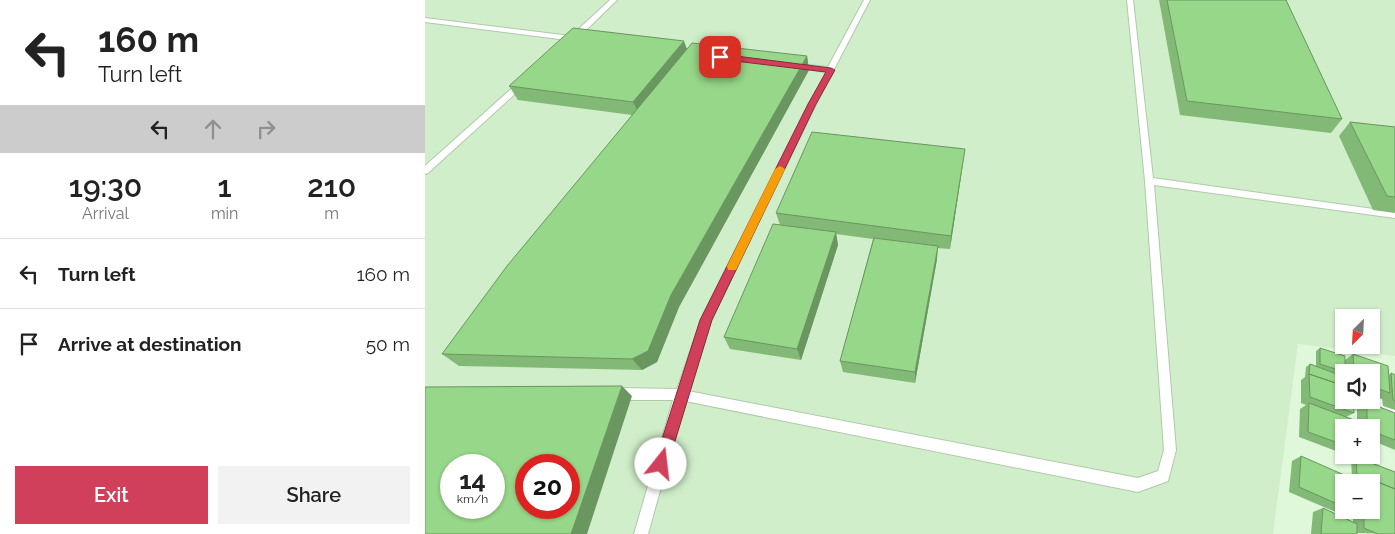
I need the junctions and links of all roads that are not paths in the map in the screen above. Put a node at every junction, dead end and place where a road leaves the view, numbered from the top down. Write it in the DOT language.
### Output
graph roads {
  1 [pos="614,0"];
  2 [pos="867,0"];
  3 [pos="1130,0"];
  4 [pos="425,20"];
  5 [pos="573,39"];
  6 [pos="582,40"];
  7 [pos="565,46"];
  8 [pos="793,66"];
  9 [pos="831,70"];
  10 [pos="528,78"];
  11 [pos="425,171"];
  12 [pos="1149,181"];
  13 [pos="1395,215"];
  14 [pos="603,394"];
  15 [pos="681,395"];
  16 [pos="1380,409"];
  17 [pos="1395,415"];
  18 [pos="641,534"];
  1 -- 5 [label="lane"];
  2 -- 9 [label="lane"];
  3 -- 12 [label="lane"];
  4 -- 5 [label="lane"];
  5 -- 6 [label="lane"];
  5 -- 7 [label="lane"];
  8 -- 9 [label="lane"];
  9 -- 15 [label="lane"];
  10 -- 11 [label="lane"];
  12 -- 13 [label="lane"];
  12 -- 15 [label="lane"];
  14 -- 15 [label="lane"];
  15 -- 18 [label="lane"];
  16 -- 17 [label="street"];
}
